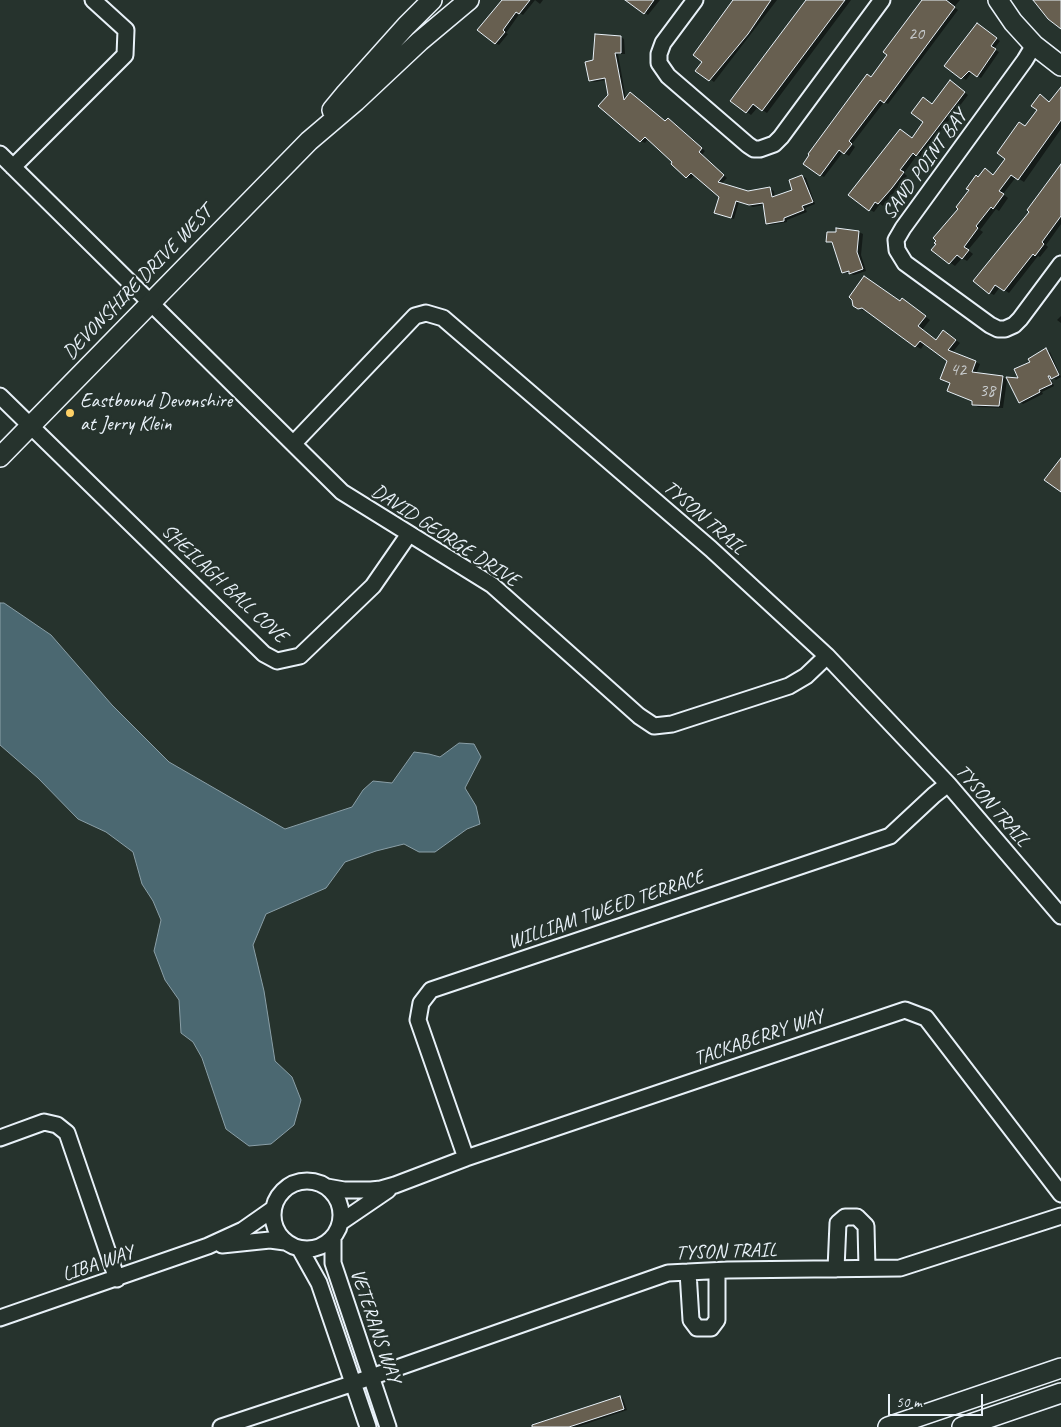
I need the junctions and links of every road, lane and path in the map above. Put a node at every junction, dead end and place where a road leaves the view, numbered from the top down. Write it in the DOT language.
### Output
graph roads {
  1 [pos="93,0"];
  2 [pos="432,0"];
  3 [pos="469,0"];
  4 [pos="695,0"];
  5 [pos="882,0"];
  6 [pos="998,0"];
  7 [pos="1034,45"];
  8 [pos="1061,66"];
  9 [pos="309,141"];
  10 [pos="0,154"];
  11 [pos="13,167"];
  12 [pos="1061,264"];
  13 [pos="150,302"];
  14 [pos="0,396"];
  15 [pos="31,425"];
  16 [pos="294,443"];
  17 [pos="0,457"];
  18 [pos="409,534"];
  19 [pos="827,656"];
  20 [pos="948,784"];
  21 [pos="1061,916"];
  22 [pos="0,1138"];
  23 [pos="466,1158"];
  24 [pos="395,1185"];
  25 [pos="327,1186"];
  26 [pos="1061,1194"];
  27 [pos="273,1209"];
  28 [pos="1061,1216"];
  29 [pos="341,1222"];
  30 [pos="333,1237"];
  31 [pos="285,1242"];
  32 [pos="208,1246"];
  33 [pos="300,1249"];
  34 [pos="866,1268"];
  35 [pos="836,1269"];
  36 [pos="717,1271"];
  37 [pos="688,1272"];
  38 [pos="117,1279"];
  39 [pos="0,1318"];
  40 [pos="1061,1368"];
  41 [pos="371,1377"];
  42 [pos="354,1383"];
  43 [pos="1061,1393"];
  44 [pos="221,1427"];
  45 [pos="368,1427"];
  46 [pos="388,1427"];
  47 [pos="888,1427"];
  48 [pos="962,1427"];
  1 -- 11 [label="street"];
  2 -- 9 [label="street, DEVONSHIRE DRIVE WEST"];
  3 -- 9 [label="street, DEVONSHIRE DRIVE WEST"];
  4 -- 5 [label="street"];
  6 -- 7 [label="street"];
  7 -- 8 [label="street"];
  7 -- 12 [label="street, SAND POINT BAY"];
  9 -- 13 [label="street, DEVONSHIRE DRIVE WEST"];
  10 -- 11 [label="street, DAVID GEORGE DRIVE"];
  11 -- 13 [label="street, DAVID GEORGE DRIVE"];
  13 -- 15 [label="street, DEVONSHIRE DRIVE WEST"];
  13 -- 16 [label="street, DAVID GEORGE DRIVE"];
  14 -- 15 [label="street, SHEILAGH BALL COVE"];
  15 -- 17 [label="street, DEVONSHIRE DRIVE WEST"];
  15 -- 18 [label="street, SHEILAGH BALL COVE"];
  16 -- 18 [label="street, DAVID GEORGE DRIVE"];
  16 -- 19 [label="street, TYSON TRAIL"];
  18 -- 19 [label="street, DAVID GEORGE DRIVE"];
  19 -- 20 [label="street, TYSON TRAIL"];
  20 -- 21 [label="street, TYSON TRAIL"];
  20 -- 23 [label="street, WILLIAM TWEED TERRACE"];
  22 -- 38 [label="street"];
  23 -- 24 [label="street, TACKABERRY WAY"];
  23 -- 26 [label="street, TACKABERRY WAY"];
  24 -- 25 [label="street"];
  24 -- 29 [label="street"];
  25 -- 27 [label="street"];
  25 -- 29 [label="street"];
  27 -- 31 [label="street"];
  27 -- 32 [label="street, LIBA WAY"];
  28 -- 34 [label="street, TYSON TRAIL"];
  29 -- 30 [label="street"];
  30 -- 33 [label="street"];
  30 -- 41 [label="street, VETERANS WAY"];
  31 -- 32 [label="street, LIBA WAY"];
  31 -- 33 [label="street"];
  32 -- 38 [label="street, LIBA WAY"];
  33 -- 42 [label="street, VETERANS WAY"];
  34 -- 35 [label="street, TYSON TRAIL"];
  34 -- 35 [label="street"];
  35 -- 36 [label="street, TYSON TRAIL"];
  36 -- 37 [label="street, TYSON TRAIL"];
  36 -- 37 [label="street"];
  37 -- 41 [label="street, TYSON TRAIL"];
  38 -- 39 [label="street, LIBA WAY"];
  40 -- 47 [label="street"];
  41 -- 42 [label="street, TYSON TRAIL"];
  41 -- 46 [label="street, VETERANS WAY"];
  42 -- 44 [label="street, TYSON TRAIL"];
  42 -- 45 [label="street, VETERANS WAY"];
  43 -- 48 [label="street"];
}
